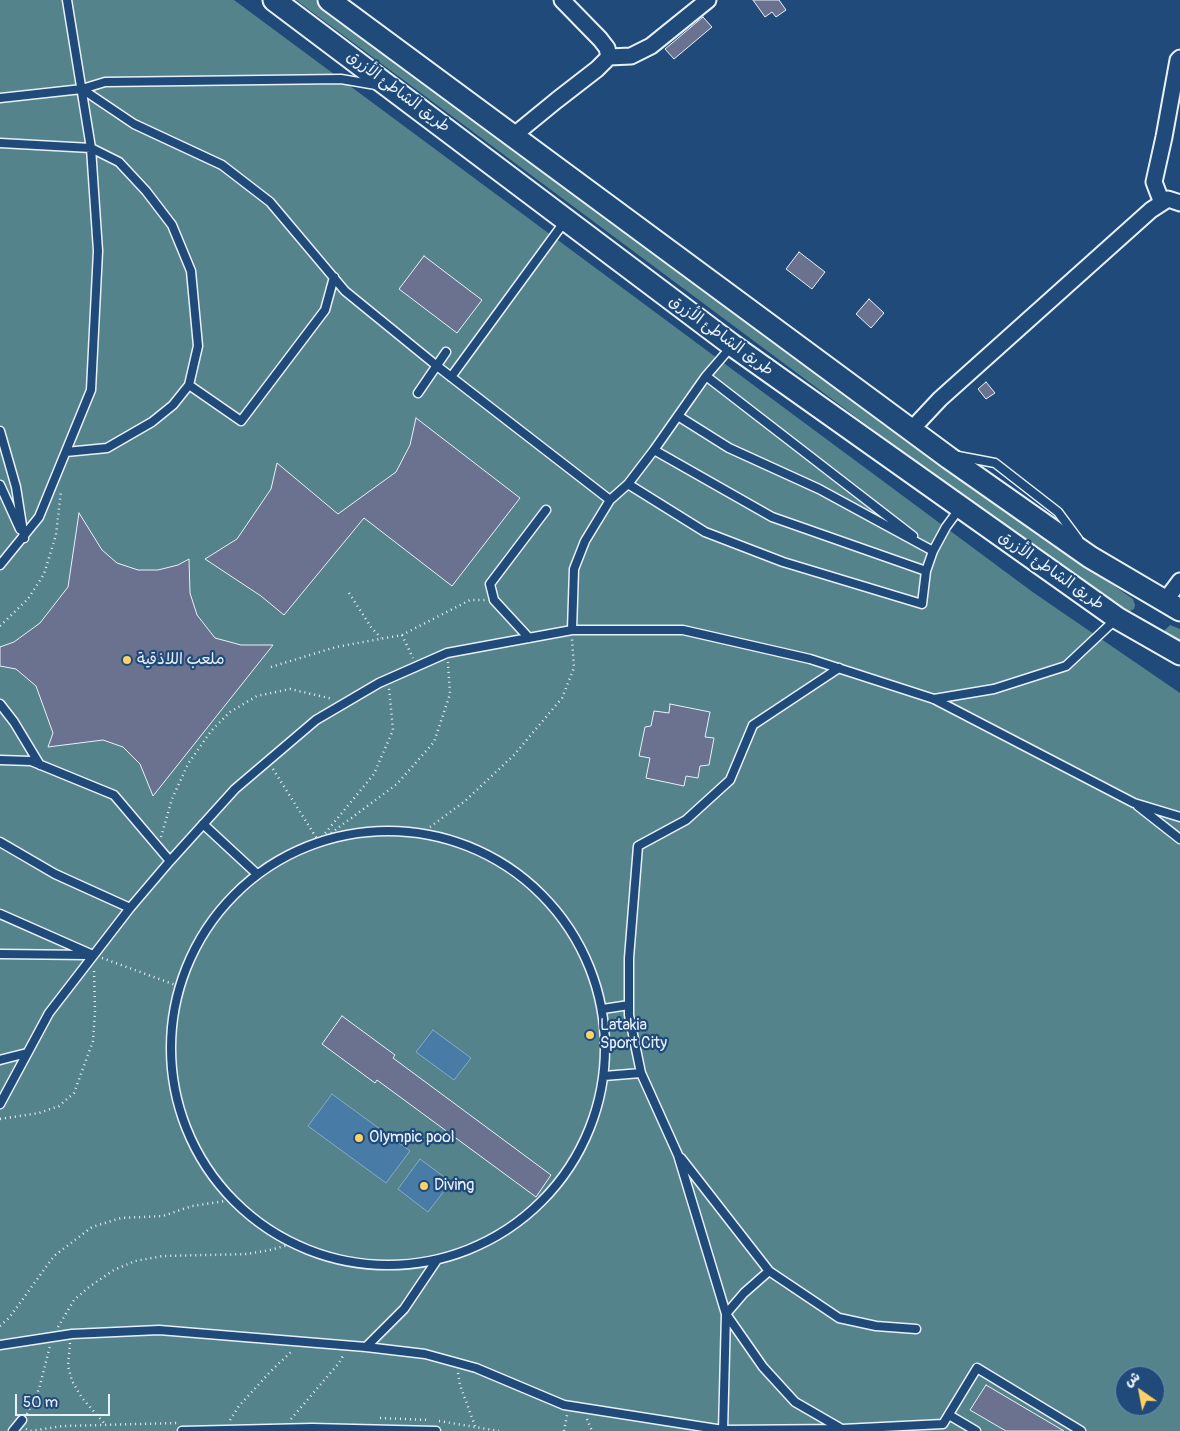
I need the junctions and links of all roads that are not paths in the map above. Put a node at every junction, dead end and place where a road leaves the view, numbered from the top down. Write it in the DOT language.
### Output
graph roads {
  1 [pos="66,0"];
  2 [pos="274,0"];
  3 [pos="329,0"];
  4 [pos="562,0"];
  5 [pos="708,0"];
  6 [pos="609,57"];
  7 [pos="1180,58"];
  8 [pos="392,88"];
  9 [pos="82,89"];
  10 [pos="0,98"];
  11 [pos="513,136"];
  12 [pos="0,143"];
  13 [pos="91,148"];
  14 [pos="1162,202"];
  15 [pos="1180,203"];
  16 [pos="566,219"];
  17 [pos="334,277"];
  18 [pos="732,345"];
  19 [pos="446,352"];
  20 [pos="437,366"];
  21 [pos="451,376"];
  22 [pos="706,376"];
  23 [pos="189,384"];
  24 [pos="418,393"];
  25 [pos="678,416"];
  26 [pos="911,430"];
  27 [pos="0,431"];
  28 [pos="654,450"];
  29 [pos="66,452"];
  30 [pos="628,484"];
  31 [pos="0,485"];
  32 [pos="610,500"];
  33 [pos="960,508"];
  34 [pos="546,510"];
  35 [pos="24,538"];
  36 [pos="933,551"];
  37 [pos="0,565"];
  38 [pos="926,571"];
  39 [pos="1180,581"];
  40 [pos="1172,605"];
  41 [pos="1118,618"];
  42 [pos="572,630"];
  43 [pos="529,638"];
  44 [pos="1180,654"];
  45 [pos="839,668"];
  46 [pos="934,699"];
  47 [pos="0,704"];
  48 [pos="0,760"];
  49 [pos="40,765"];
  50 [pos="1134,803"];
  51 [pos="1180,817"];
  52 [pos="203,824"];
  53 [pos="1180,839"];
  54 [pos="0,842"];
  55 [pos="170,861"];
  56 [pos="257,874"];
  57 [pos="130,908"];
  58 [pos="0,914"];
  59 [pos="0,954"];
  60 [pos="93,955"];
  61 [pos="629,1005"];
  62 [pos="603,1008"];
  63 [pos="27,1053"];
  64 [pos="0,1060"];
  65 [pos="641,1073"];
  66 [pos="604,1076"];
  67 [pos="0,1104"];
  68 [pos="678,1154"];
  69 [pos="437,1260"];
  70 [pos="769,1271"];
  71 [pos="726,1314"];
  72 [pos="916,1329"];
  73 [pos="0,1345"];
  74 [pos="366,1347"];
  75 [pos="949,1415"];
  76 [pos="22,1420"];
  77 [pos="182,1427"];
  78 [pos="312,1429"];
  79 [pos="842,1429"];
  80 [pos="233,1430"];
  81 [pos="276,1430"];
  82 [pos="350,1430"];
  83 [pos="392,1430"];
  84 [pos="723,1430"];
  85 [pos="13,1431"];
  86 [pos="198,1431"];
  87 [pos="433,1431"];
  88 [pos="976,1431"];
  89 [pos="1082,1431"];
  1 -- 9 [label="lane"];
  2 -- 8 [label="main road, طريق الشاطئ الأزرق"];
  3 -- 11 [label="main road, طريق الشاطئ الأزرق"];
  4 -- 6 [label="street"];
  5 -- 6 [label="street"];
  6 -- 11 [label="street"];
  7 -- 14 [label="street"];
  8 -- 9 [label="lane"];
  8 -- 16 [label="main road, طريق الشاطئ الأزرق"];
  9 -- 10 [label="lane"];
  9 -- 13 [label="lane"];
  9 -- 17 [label="lane"];
  11 -- 26 [label="main road, طريق الشاطئ الأزرق"];
  12 -- 13 [label="lane"];
  13 -- 23 [label="lane"];
  13 -- 29 [label="lane"];
  14 -- 15 [label="street"];
  14 -- 26 [label="street"];
  16 -- 18 [label="main road, طريق الشاطئ الأزرق"];
  16 -- 21 [label="lane"];
  17 -- 20 [label="lane"];
  17 -- 23 [label="lane"];
  18 -- 22 [label="lane"];
  18 -- 33 [label="main road, طريق الشاطئ الأزرق"];
  19 -- 20 [label="lane"];
  20 -- 21 [label="lane"];
  20 -- 24 [label="lane"];
  21 -- 32 [label="lane"];
  22 -- 25 [label="lane"];
  22 -- 36 [label="lane"];
  23 -- 29 [label="lane"];
  25 -- 28 [label="lane"];
  25 -- 36 [label="lane"];
  26 -- 40 [label="main road, طريق الشاطئ الأزرق"];
  27 -- 35 [label="lane"];
  28 -- 30 [label="lane"];
  28 -- 38 [label="lane"];
  29 -- 35 [label="lane"];
  30 -- 32 [label="lane"];
  30 -- 38 [label="lane"];
  31 -- 35 [label="lane"];
  32 -- 42 [label="lane"];
  33 -- 36 [label="lane"];
  33 -- 41 [label="main road, طريق الشاطئ الأزرق"];
  34 -- 43 [label="lane"];
  35 -- 37 [label="lane"];
  36 -- 38 [label="lane"];
  39 -- 40 [label="street"];
  41 -- 44 [label="main road, طريق الشاطئ الأزرق"];
  41 -- 46 [label="lane"];
  42 -- 43 [label="lane"];
  42 -- 45 [label="lane"];
  43 -- 52 [label="lane"];
  45 -- 46 [label="lane"];
  45 -- 61 [label="lane"];
  46 -- 50 [label="lane"];
  47 -- 49 [label="lane"];
  48 -- 49 [label="lane"];
  49 -- 55 [label="lane"];
  50 -- 51 [label="lane"];
  50 -- 53 [label="lane"];
  52 -- 55 [label="lane"];
  52 -- 56 [label="lane"];
  54 -- 57 [label="lane"];
  55 -- 57 [label="lane"];
  56 -- 62 [label="lane"];
  56 -- 69 [label="lane"];
  57 -- 60 [label="lane"];
  58 -- 60 [label="lane"];
  59 -- 60 [label="lane"];
  60 -- 63 [label="lane"];
  61 -- 62 [label="lane"];
  61 -- 65 [label="lane"];
  62 -- 66 [label="lane"];
  63 -- 64 [label="lane"];
  63 -- 67 [label="lane"];
  65 -- 66 [label="lane"];
  65 -- 68 [label="lane"];
  66 -- 69 [label="lane"];
  68 -- 70 [label="lane"];
  68 -- 71 [label="lane"];
  69 -- 74 [label="lane"];
  70 -- 71 [label="lane"];
  70 -- 72 [label="lane"];
  71 -- 79 [label="lane"];
  71 -- 84 [label="lane"];
  73 -- 74 [label="lane"];
  74 -- 84 [label="lane"];
  75 -- 79 [label="lane"];
  75 -- 88 [label="lane"];
  75 -- 89 [label="lane"];
  76 -- 85 [label="lane"];
  77 -- 86 [label="lane"];
  78 -- 81 [label="lane"];
  78 -- 82 [label="lane"];
  79 -- 84 [label="lane"];
  80 -- 81 [label="lane"];
  80 -- 86 [label="lane"];
  82 -- 83 [label="lane"];
  83 -- 87 [label="lane"];
}
